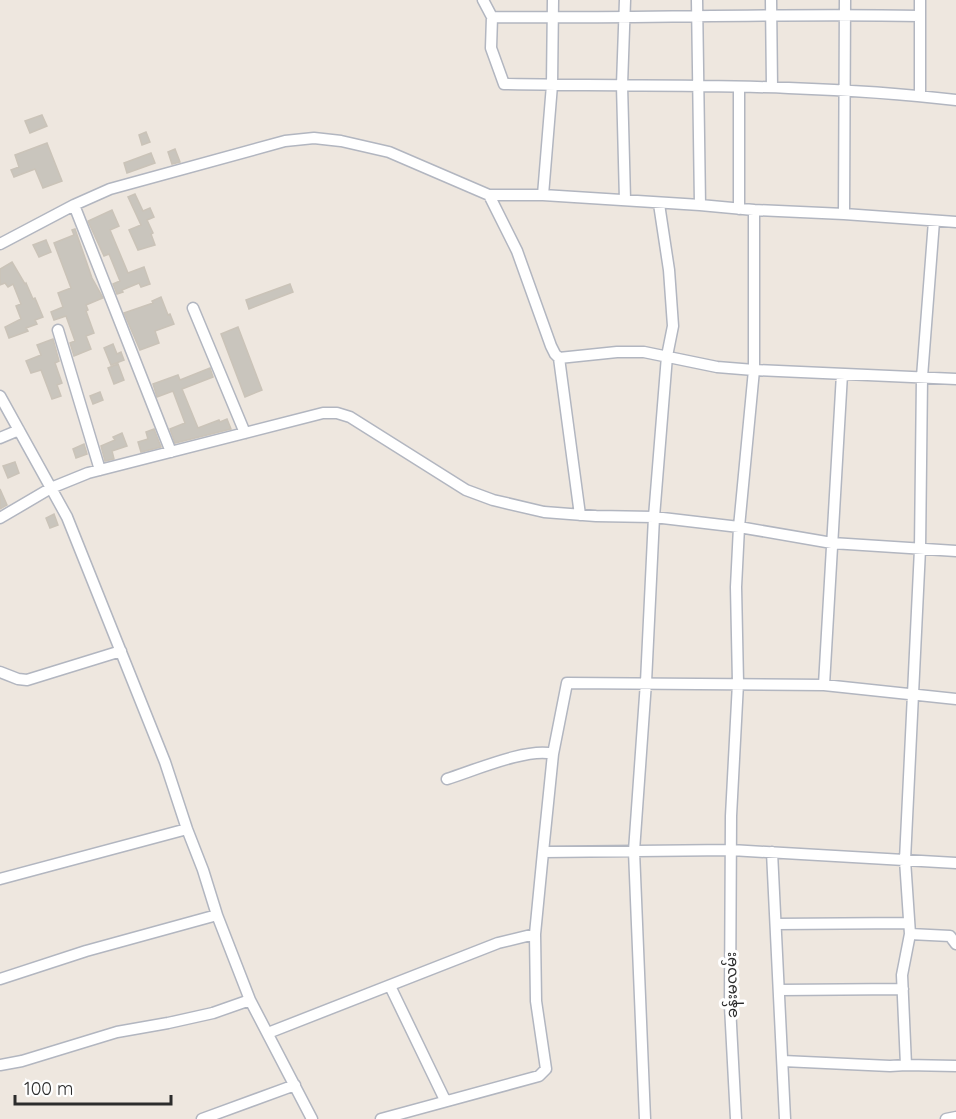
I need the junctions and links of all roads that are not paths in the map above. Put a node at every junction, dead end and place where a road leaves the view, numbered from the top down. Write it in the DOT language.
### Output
graph roads {
  1 [pos="483,0"];
  2 [pos="552,0"];
  3 [pos="625,0"];
  4 [pos="697,0"];
  5 [pos="771,0"];
  6 [pos="845,0"];
  7 [pos="920,0"];
  8 [pos="845,14"];
  9 [pos="771,15"];
  10 [pos="920,16"];
  11 [pos="492,17"];
  12 [pos="697,17"];
  13 [pos="553,18"];
  14 [pos="626,18"];
  15 [pos="552,85"];
  16 [pos="622,85"];
  17 [pos="697,87"];
  18 [pos="739,87"];
  19 [pos="772,87"];
  20 [pos="844,89"];
  21 [pos="920,96"];
  22 [pos="956,100"];
  23 [pos="489,195"];
  24 [pos="543,195"];
  25 [pos="625,200"];
  26 [pos="659,204"];
  27 [pos="74,205"];
  28 [pos="700,205"];
  29 [pos="739,209"];
  30 [pos="754,210"];
  31 [pos="844,214"];
  32 [pos="934,221"];
  33 [pos="956,222"];
  34 [pos="0,244"];
  35 [pos="193,308"];
  36 [pos="58,330"];
  37 [pos="667,356"];
  38 [pos="559,358"];
  39 [pos="754,370"];
  40 [pos="842,374"];
  41 [pos="922,377"];
  42 [pos="956,379"];
  43 [pos="0,396"];
  44 [pos="19,430"];
  45 [pos="245,433"];
  46 [pos="0,438"];
  47 [pos="171,452"];
  48 [pos="100,470"];
  49 [pos="51,488"];
  50 [pos="580,515"];
  51 [pos="654,517"];
  52 [pos="0,518"];
  53 [pos="739,527"];
  54 [pos="832,543"];
  55 [pos="920,549"];
  56 [pos="956,551"];
  57 [pos="121,651"];
  58 [pos="0,672"];
  59 [pos="646,682"];
  60 [pos="738,683"];
  61 [pos="824,685"];
  62 [pos="914,694"];
  63 [pos="956,699"];
  64 [pos="553,754"];
  65 [pos="447,779"];
  66 [pos="187,829"];
  67 [pos="731,850"];
  68 [pos="634,851"];
  69 [pos="543,852"];
  70 [pos="772,852"];
  71 [pos="905,860"];
  72 [pos="956,863"];
  73 [pos="0,879"];
  74 [pos="217,915"];
  75 [pos="776,924"];
  76 [pos="910,929"];
  77 [pos="535,934"];
  78 [pos="956,944"];
  79 [pos="0,979"];
  80 [pos="390,986"];
  81 [pos="903,989"];
  82 [pos="779,990"];
  83 [pos="250,1000"];
  84 [pos="268,1033"];
  85 [pos="783,1061"];
  86 [pos="0,1065"];
  87 [pos="906,1065"];
  88 [pos="956,1066"];
  89 [pos="295,1085"];
  90 [pos="445,1100"];
  91 [pos="956,1117"];
  92 [pos="202,1119"];
  93 [pos="312,1119"];
  94 [pos="381,1119"];
  95 [pos="645,1119"];
  96 [pos="736,1119"];
  97 [pos="785,1119"];
  98 [pos="946,1119"];
  1 -- 11 [label="street"];
  2 -- 13 [label="street"];
  3 -- 14 [label="street"];
  4 -- 12 [label="street"];
  5 -- 9 [label="street"];
  6 -- 8 [label="street"];
  7 -- 10 [label="street"];
  8 -- 9 [label="street"];
  8 -- 10 [label="street"];
  8 -- 20 [label="street"];
  9 -- 12 [label="street"];
  9 -- 19 [label="street"];
  10 -- 21 [label="street"];
  11 -- 13 [label="street"];
  11 -- 15 [label="street"];
  12 -- 14 [label="street"];
  12 -- 17 [label="street"];
  13 -- 14 [label="street"];
  13 -- 15 [label="street"];
  14 -- 16 [label="street"];
  15 -- 16 [label="street"];
  15 -- 24 [label="street"];
  16 -- 17 [label="street"];
  16 -- 25 [label="street"];
  17 -- 18 [label="street"];
  17 -- 28 [label="street"];
  18 -- 19 [label="street"];
  18 -- 29 [label="street"];
  19 -- 20 [label="street"];
  20 -- 21 [label="street"];
  20 -- 31 [label="street"];
  21 -- 22 [label="street"];
  23 -- 24 [label="street"];
  23 -- 27 [label="street"];
  23 -- 38 [label="street"];
  24 -- 25 [label="street"];
  25 -- 26 [label="street"];
  26 -- 28 [label="street"];
  26 -- 37 [label="street"];
  27 -- 34 [label="street"];
  27 -- 47 [label="street"];
  28 -- 29 [label="street"];
  29 -- 30 [label="street"];
  30 -- 31 [label="street"];
  30 -- 39 [label="street, ခန်းမလမ်း"];
  31 -- 32 [label="street"];
  32 -- 33 [label="street"];
  32 -- 41 [label="street"];
  35 -- 45 [label="street"];
  36 -- 48 [label="street"];
  37 -- 38 [label="street"];
  37 -- 39 [label="street"];
  37 -- 51 [label="street"];
  38 -- 50 [label="street"];
  39 -- 40 [label="street"];
  39 -- 53 [label="street, ခန်းမလမ်း"];
  40 -- 41 [label="street"];
  40 -- 54 [label="street"];
  41 -- 42 [label="street"];
  41 -- 55 [label="street"];
  43 -- 44 [label="street"];
  44 -- 46 [label="street"];
  44 -- 49 [label="street"];
  45 -- 47 [label="street"];
  45 -- 50 [label="street"];
  47 -- 48 [label="street"];
  48 -- 49 [label="street"];
  49 -- 52 [label="street"];
  49 -- 57 [label="street"];
  50 -- 51 [label="street"];
  51 -- 53 [label="street"];
  51 -- 59 [label="street"];
  53 -- 54 [label="street"];
  53 -- 60 [label="street, ခန်းမလမ်း"];
  54 -- 55 [label="street"];
  54 -- 61 [label="street"];
  55 -- 56 [label="street"];
  55 -- 62 [label="street"];
  57 -- 58 [label="street"];
  57 -- 66 [label="street"];
  59 -- 60 [label="street"];
  59 -- 64 [label="street"];
  59 -- 68 [label="street"];
  60 -- 61 [label="street"];
  60 -- 67 [label="street, ခန်းမလမ်း"];
  61 -- 62 [label="street"];
  62 -- 63 [label="street"];
  62 -- 71 [label="street"];
  64 -- 65 [label="street"];
  64 -- 69 [label="street"];
  66 -- 73 [label="street"];
  66 -- 74 [label="street"];
  67 -- 68 [label="street"];
  67 -- 70 [label="street"];
  67 -- 96 [label="street, ခန်းမလမ်း"];
  68 -- 69 [label="street"];
  68 -- 95 [label="street"];
  69 -- 77 [label="street"];
  70 -- 71 [label="street"];
  70 -- 75 [label="street"];
  71 -- 72 [label="street"];
  71 -- 76 [label="street"];
  74 -- 79 [label="street"];
  74 -- 83 [label="street"];
  75 -- 76 [label="street"];
  75 -- 82 [label="street"];
  76 -- 78 [label="street"];
  76 -- 81 [label="street"];
  77 -- 80 [label="street"];
  77 -- 90 [label="street"];
  80 -- 84 [label="street"];
  80 -- 90 [label="street"];
  81 -- 82 [label="street"];
  81 -- 87 [label="street"];
  82 -- 85 [label="street"];
  83 -- 84 [label="street"];
  83 -- 86 [label="street"];
  84 -- 89 [label="street"];
  85 -- 87 [label="street"];
  85 -- 97 [label="street"];
  87 -- 88 [label="street"];
  89 -- 92 [label="street"];
  89 -- 93 [label="street"];
  90 -- 94 [label="street"];
  91 -- 98 [label="street"];
}
